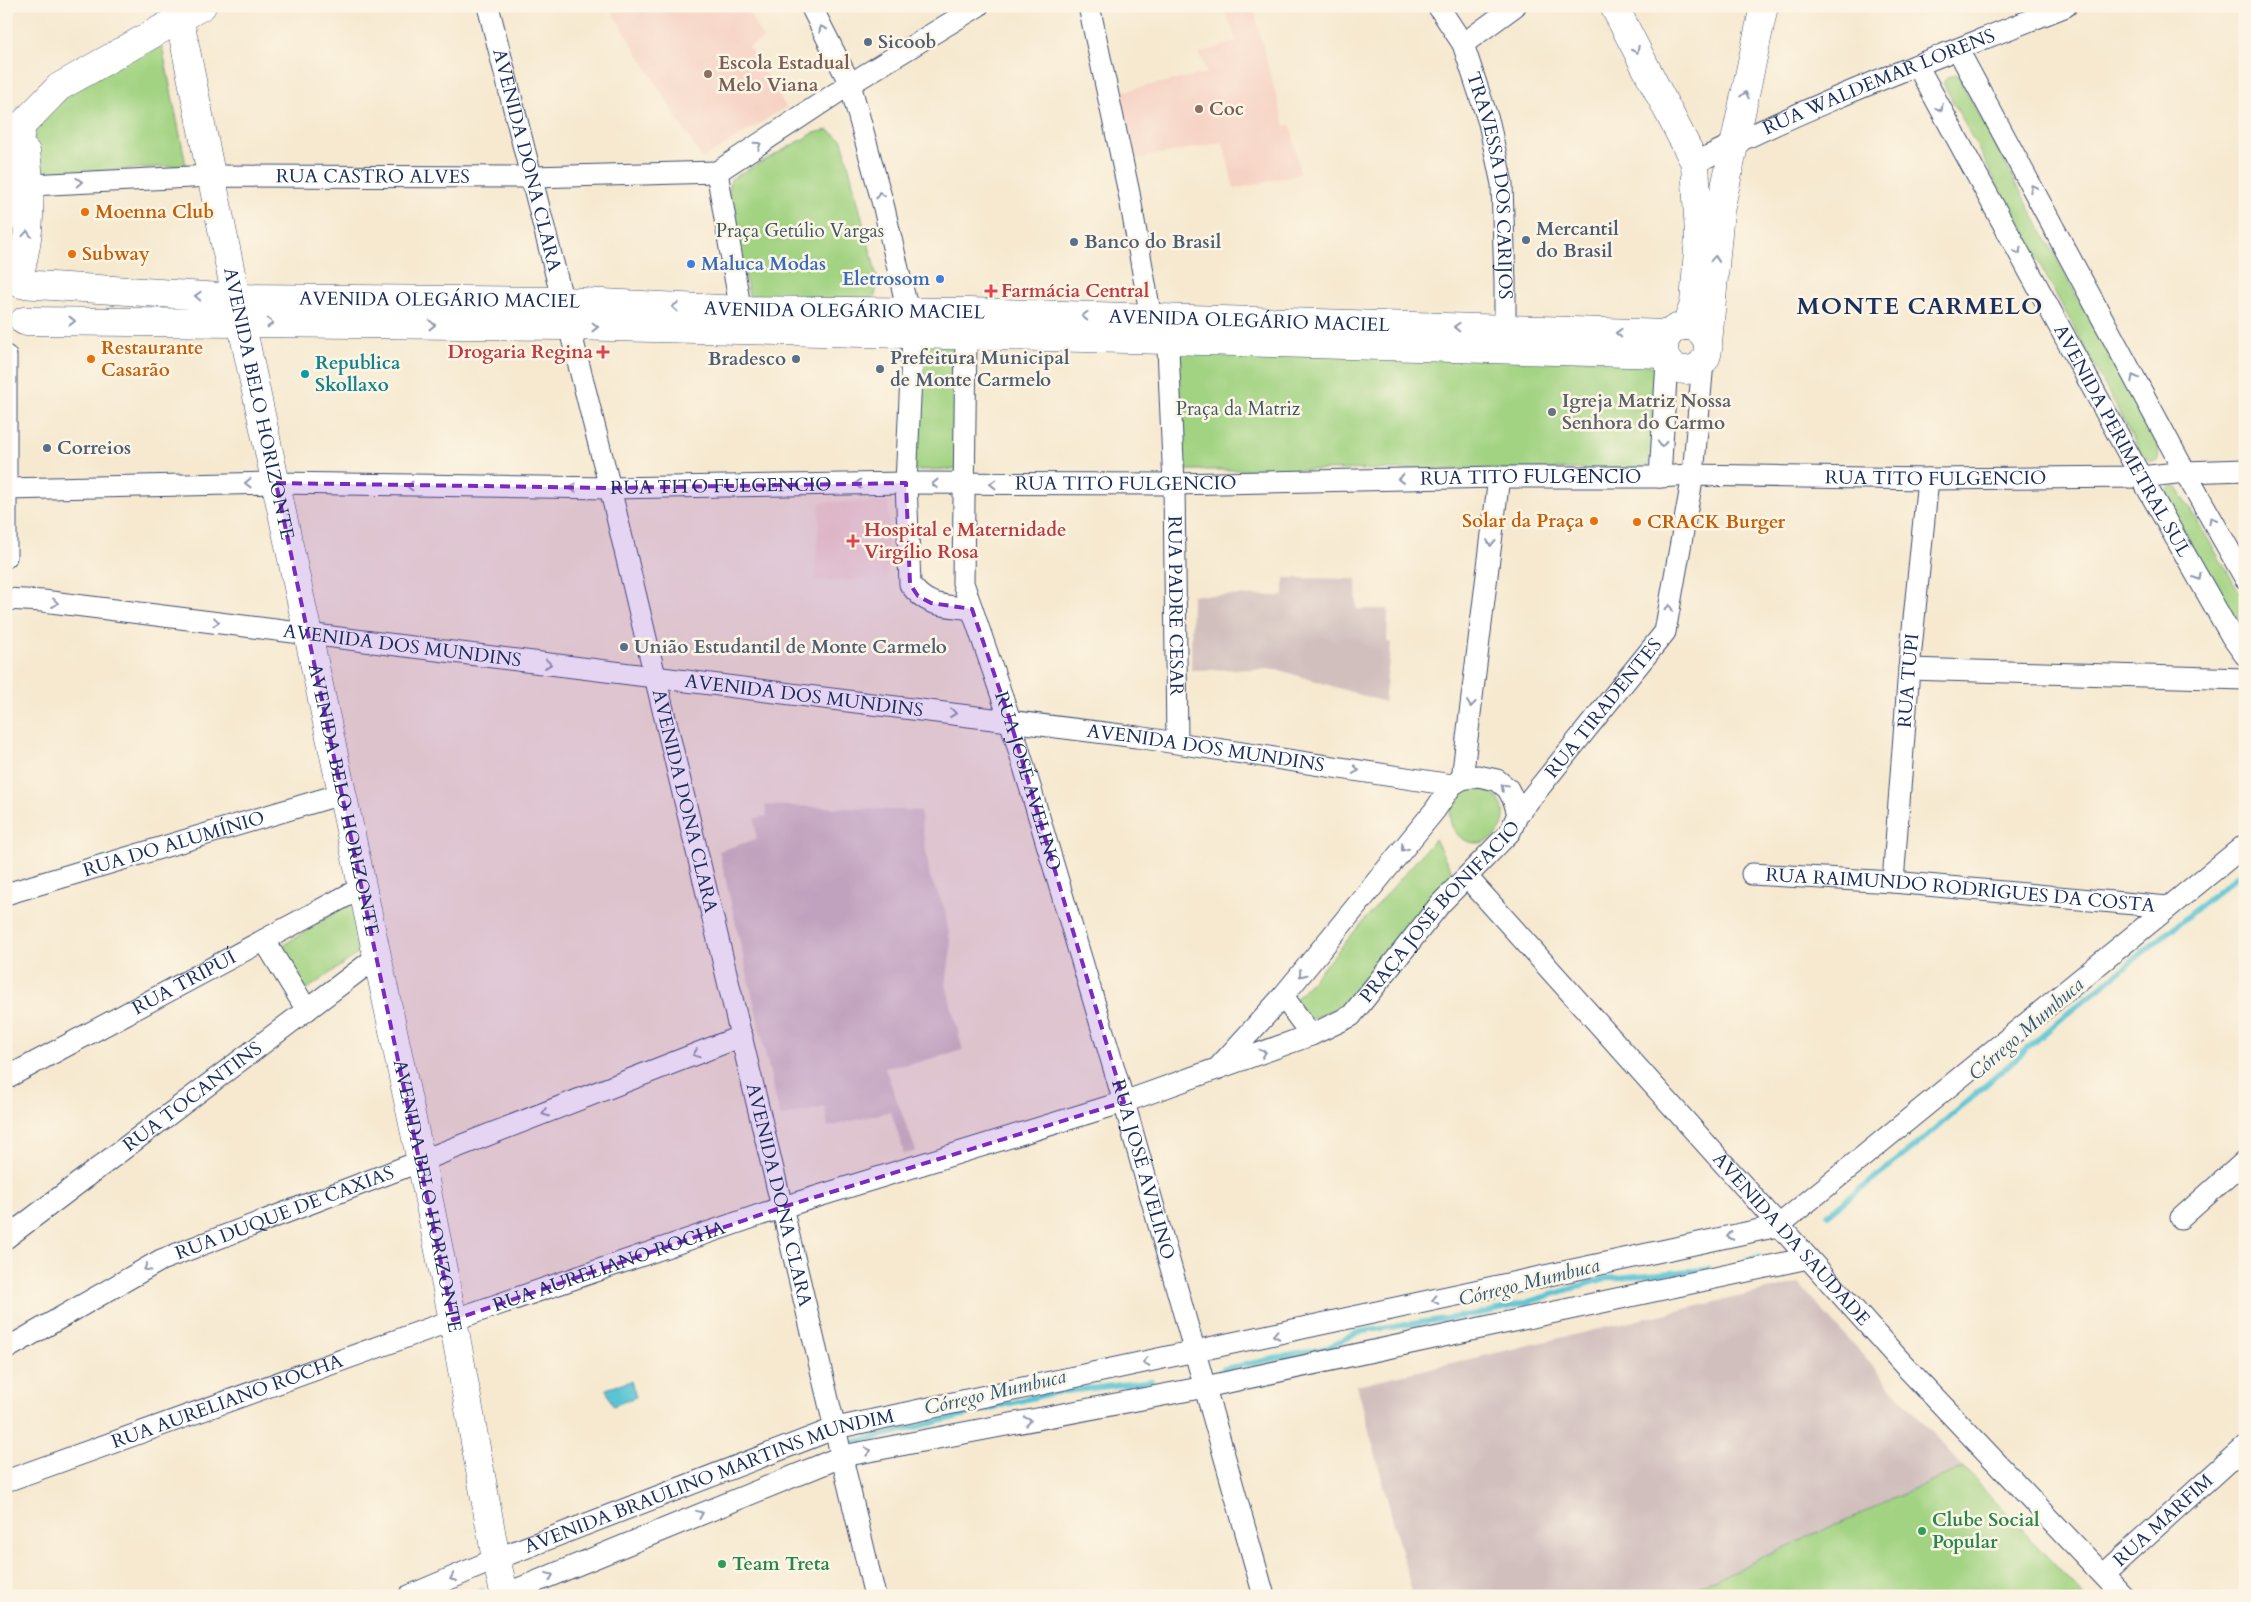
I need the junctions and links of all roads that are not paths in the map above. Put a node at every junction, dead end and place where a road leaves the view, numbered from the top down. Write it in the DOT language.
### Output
graph roads {
  1 [pos="488,6"];
  2 [pos="811,6"];
  3 [pos="978,6"];
  4 [pos="1089,6"];
  5 [pos="1438,6"];
  6 [pos="1514,6"];
  7 [pos="1614,6"];
  8 [pos="1764,6"];
  9 [pos="2066,6"];
  10 [pos="186,11"];
  11 [pos="1463,44"];
  12 [pos="1958,50"];
  13 [pos="1917,65"];
  14 [pos="850,84"];
  15 [pos="22,126"];
  16 [pos="1735,142"];
  17 [pos="1695,163"];
  18 [pos="717,172"];
  19 [pos="211,176"];
  20 [pos="532,177"];
  21 [pos="30,184"];
  22 [pos="6,217"];
  23 [pos="15,281"];
  24 [pos="239,310"];
  25 [pos="565,313"];
  26 [pos="742,320"];
  27 [pos="910,322"];
  28 [pos="968,324"];
  29 [pos="1162,325"];
  30 [pos="15,326"];
  31 [pos="1505,340"];
  32 [pos="1671,344"];
  33 [pos="1705,353"];
  34 [pos="6,356"];
  35 [pos="2245,470"];
  36 [pos="2185,472"];
  37 [pos="1692,475"];
  38 [pos="1499,477"];
  39 [pos="1660,477"];
  40 [pos="2141,477"];
  41 [pos="1928,479"];
  42 [pos="276,483"];
  43 [pos="906,483"];
  44 [pos="963,484"];
  45 [pos="1174,484"];
  46 [pos="610,488"];
  47 [pos="7,489"];
  48 [pos="7,527"];
  49 [pos="6,557"];
  50 [pos="2245,578"];
  51 [pos="6,599"];
  52 [pos="972,609"];
  53 [pos="309,634"];
  54 [pos="2245,655"];
  55 [pos="1909,669"];
  56 [pos="654,677"];
  57 [pos="2245,679"];
  58 [pos="1010,720"];
  59 [pos="1177,742"];
  60 [pos="1457,782"];
  61 [pos="342,794"];
  62 [pos="1518,814"];
  63 [pos="2245,845"];
  64 [pos="1752,874"];
  65 [pos="1467,877"];
  66 [pos="1893,882"];
  67 [pos="363,887"];
  68 [pos="6,894"];
  69 [pos="2168,908"];
  70 [pos="264,940"];
  71 [pos="378,956"];
  72 [pos="1283,996"];
  73 [pos="307,1010"];
  74 [pos="1311,1035"];
  75 [pos="742,1036"];
  76 [pos="1217,1069"];
  77 [pos="6,1078"];
  78 [pos="1124,1102"];
  79 [pos="420,1161"];
  80 [pos="2245,1161"];
  81 [pos="783,1207"];
  82 [pos="2181,1218"];
  83 [pos="1780,1229"];
  84 [pos="6,1238"];
  85 [pos="1805,1254"];
  86 [pos="453,1320"];
  87 [pos="6,1349"];
  88 [pos="1194,1352"];
  89 [pos="1205,1387"];
  90 [pos="836,1428"];
  91 [pos="2245,1446"];
  92 [pos="843,1456"];
  93 [pos="6,1482"];
  94 [pos="496,1559"];
  95 [pos="2104,1574"];
  96 [pos="504,1595"];
  97 [pos="409,1596"];
  98 [pos="875,1596"];
  99 [pos="1264,1596"];
  100 [pos="2123,1596"];
  1 -- 20 [label="street, AVENIDA DONA CLARA"];
  14 -- 2 [label="street, one-way"];
  3 -- 14 [label="street"];
  4 -- 29 [label="street, RUA PADRE CESAR"];
  5 -- 11 [label="street, TRAVESSA DOS CARIJOS"];
  6 -- 11 [label="street"];
  7 -- 17 [label="main road, one-way"];
  16 -- 8 [label="main road, one-way"];
  9 -- 12 [label="street, RUA WALDEMAR LORENS"];
  10 -- 15 [label="main road"];
  10 -- 19 [label="main road, AVENIDA BELO HORIZONTE"];
  11 -- 31 [label="street, TRAVESSA DOS CARIJOS"];
  12 -- 13 [label="street, RUA WALDEMAR LORENS"];
  36 -- 12 [label="street, AVENIDA PERIMETRAL SUL, one-way"];
  13 -- 16 [label="street, RUA WALDEMAR LORENS"];
  13 -- 40 [label="street, AVENIDA PERIMETRAL SUL, one-way"];
  18 -- 14 [label="street, one-way"];
  27 -- 14 [label="street, one-way"];
  15 -- 21 [label="main road"];
  15 -- 22 [label="main road"];
  16 -- 17 [label="street, RUA WALDEMAR LORENS"];
  33 -- 16 [label="main road, one-way"];
  17 -- 32 [label="main road"];
  18 -- 20 [label="street, RUA CASTRO ALVES"];
  18 -- 26 [label="street"];
  19 -- 20 [label="street, RUA CASTRO ALVES"];
  21 -- 19 [label="street, RUA CASTRO ALVES, one-way"];
  19 -- 24 [label="main road, AVENIDA BELO HORIZONTE"];
  20 -- 25 [label="street, AVENIDA DONA CLARA"];
  23 -- 21 [label="main road, one-way"];
  24 -- 23 [label="main road, AVENIDA OLEGÁRIO MACIEL, one-way"];
  23 -- 30 [label="main road"];
  24 -- 25 [label="main road, AVENIDA OLEGÁRIO MACIEL"];
  30 -- 24 [label="main road, AVENIDA OLEGÁRIO MACIEL, one-way"];
  24 -- 42 [label="main road, AVENIDA BELO HORIZONTE"];
  25 -- 26 [label="main road, AVENIDA OLEGÁRIO MACIEL"];
  25 -- 46 [label="street, AVENIDA DONA CLARA"];
  26 -- 27 [label="main road, AVENIDA OLEGÁRIO MACIEL"];
  27 -- 28 [label="main road, AVENIDA OLEGÁRIO MACIEL"];
  27 -- 43 [label="street"];
  28 -- 29 [label="main road, AVENIDA OLEGÁRIO MACIEL"];
  28 -- 44 [label="street, RUA JOSÉ AVELINO"];
  29 -- 31 [label="main road, AVENIDA OLEGÁRIO MACIEL"];
  29 -- 45 [label="street, RUA PADRE CESAR"];
  31 -- 32 [label="main road, AVENIDA OLEGÁRIO MACIEL"];
  32 -- 33 [label="main road"];
  32 -- 33 [label="main road"];
  32 -- 39 [label="street, one-way"];
  33 -- 37 [label="street, RUA TIRADENTES"];
  34 -- 47 [label="street"];
  35 -- 36 [label="street, RUA TITO FULGENCIO"];
  36 -- 40 [label="street, RUA TITO FULGENCIO"];
  50 -- 36 [label="street, AVENIDA PERIMETRAL SUL, one-way"];
  37 -- 39 [label="street, RUA TITO FULGENCIO"];
  37 -- 41 [label="street, RUA TITO FULGENCIO"];
  62 -- 37 [label="street, RUA TIRADENTES, one-way"];
  38 -- 39 [label="street, RUA TITO FULGENCIO"];
  38 -- 45 [label="street, RUA TITO FULGENCIO, one-way"];
  38 -- 60 [label="street, one-way"];
  40 -- 41 [label="street, RUA TITO FULGENCIO"];
  40 -- 54 [label="street, AVENIDA PERIMETRAL SUL, one-way"];
  41 -- 55 [label="street, RUA TUPI"];
  46 -- 42 [label="street, RUA TITO FULGENCIO, one-way"];
  42 -- 47 [label="street, RUA TITO FULGENCIO, one-way"];
  42 -- 53 [label="main road, AVENIDA BELO HORIZONTE"];
  44 -- 43 [label="street, RUA TITO FULGENCIO, one-way"];
  43 -- 46 [label="street, RUA TITO FULGENCIO, one-way"];
  43 -- 52 [label="street"];
  45 -- 44 [label="street, RUA TITO FULGENCIO, one-way"];
  44 -- 52 [label="street, RUA JOSÉ AVELINO"];
  45 -- 59 [label="street, RUA PADRE CESAR"];
  46 -- 56 [label="street, AVENIDA DONA CLARA"];
  47 -- 48 [label="street"];
  48 -- 49 [label="street"];
  51 -- 53 [label="street, AVENIDA DOS MUNDINS, one-way"];
  52 -- 58 [label="street, RUA JOSÉ AVELINO"];
  53 -- 56 [label="street, AVENIDA DOS MUNDINS, one-way"];
  53 -- 61 [label="main road, AVENIDA BELO HORIZONTE"];
  55 -- 57 [label="street"];
  55 -- 66 [label="street, RUA TUPI"];
  56 -- 58 [label="street, AVENIDA DOS MUNDINS, one-way"];
  56 -- 75 [label="street, AVENIDA DONA CLARA"];
  58 -- 59 [label="street, AVENIDA DOS MUNDINS"];
  58 -- 78 [label="street, RUA JOSÉ AVELINO"];
  59 -- 60 [label="street, AVENIDA DOS MUNDINS, one-way"];
  62 -- 60 [label="street, PRAÇA JOSÉ BONIFACIO, one-way"];
  60 -- 72 [label="street, one-way"];
  61 -- 67 [label="main road, AVENIDA BELO HORIZONTE"];
  61 -- 68 [label="street, RUA DO ALUMÍNIO"];
  62 -- 65 [label="street, PRAÇA JOSÉ BONIFACIO"];
  63 -- 69 [label="street, AVENIDA BRAULINO MARTINS MUNDIM"];
  64 -- 66 [label="street, RUA RAIMUNDO RODRIGUES DA COSTA"];
  65 -- 74 [label="street, PRAÇA JOSÉ BONIFACIO"];
  65 -- 83 [label="street, AVENIDA DA SAUDADE"];
  66 -- 69 [label="street, RUA RAIMUNDO RODRIGUES DA COSTA"];
  67 -- 70 [label="street, RUA TRIPUÍ"];
  67 -- 71 [label="main road, AVENIDA BELO HORIZONTE"];
  69 -- 83 [label="street, AVENIDA BRAULINO MARTINS MUNDIM"];
  70 -- 73 [label="street"];
  70 -- 77 [label="street, RUA TRIPUÍ"];
  71 -- 73 [label="street, RUA TOCANTINS"];
  71 -- 79 [label="main road, AVENIDA BELO HORIZONTE"];
  72 -- 74 [label="street"];
  72 -- 76 [label="street"];
  73 -- 84 [label="street, RUA TOCANTINS"];
  76 -- 74 [label="street, PRAÇA JOSÉ BONIFACIO, one-way"];
  75 -- 79 [label="street, RUA DUQUE DE CAXIAS, one-way"];
  75 -- 81 [label="street, AVENIDA DONA CLARA"];
  76 -- 78 [label="street, RUA AURELIANO ROCHA"];
  78 -- 81 [label="street, RUA AURELIANO ROCHA"];
  78 -- 88 [label="street, RUA JOSÉ AVELINO"];
  79 -- 86 [label="main road, AVENIDA BELO HORIZONTE"];
  79 -- 87 [label="street, RUA DUQUE DE CAXIAS, one-way"];
  80 -- 82 [label="street"];
  81 -- 86 [label="street, RUA AURELIANO ROCHA"];
  81 -- 90 [label="street, AVENIDA DONA CLARA"];
  83 -- 85 [label="street, AVENIDA DA SAUDADE"];
  83 -- 88 [label="street, AVENIDA BRAULINO MARTINS MUNDIM, one-way"];
  85 -- 89 [label="street, AVENIDA BRAULINO MARTINS MUNDIM"];
  85 -- 95 [label="street, AVENIDA DA SAUDADE"];
  86 -- 93 [label="street, RUA AURELIANO ROCHA"];
  86 -- 94 [label="main road, AVENIDA BELO HORIZONTE"];
  88 -- 89 [label="street, RUA JOSÉ AVELINO"];
  88 -- 90 [label="street, AVENIDA BRAULINO MARTINS MUNDIM, one-way"];
  92 -- 89 [label="street, AVENIDA BRAULINO MARTINS MUNDIM, one-way"];
  89 -- 99 [label="street, RUA JOSÉ AVELINO"];
  90 -- 92 [label="street, AVENIDA DONA CLARA"];
  90 -- 94 [label="street, AVENIDA BRAULINO MARTINS MUNDIM"];
  91 -- 95 [label="street, RUA MARFIM"];
  96 -- 92 [label="street, AVENIDA BRAULINO MARTINS MUNDIM, one-way"];
  92 -- 98 [label="street, AVENIDA DONA CLARA"];
  94 -- 96 [label="main road, AVENIDA BELO HORIZONTE"];
  94 -- 97 [label="street, AVENIDA BRAULINO MARTINS MUNDIM, one-way"];
  95 -- 100 [label="street, AVENIDA DA SAUDADE"];
}
